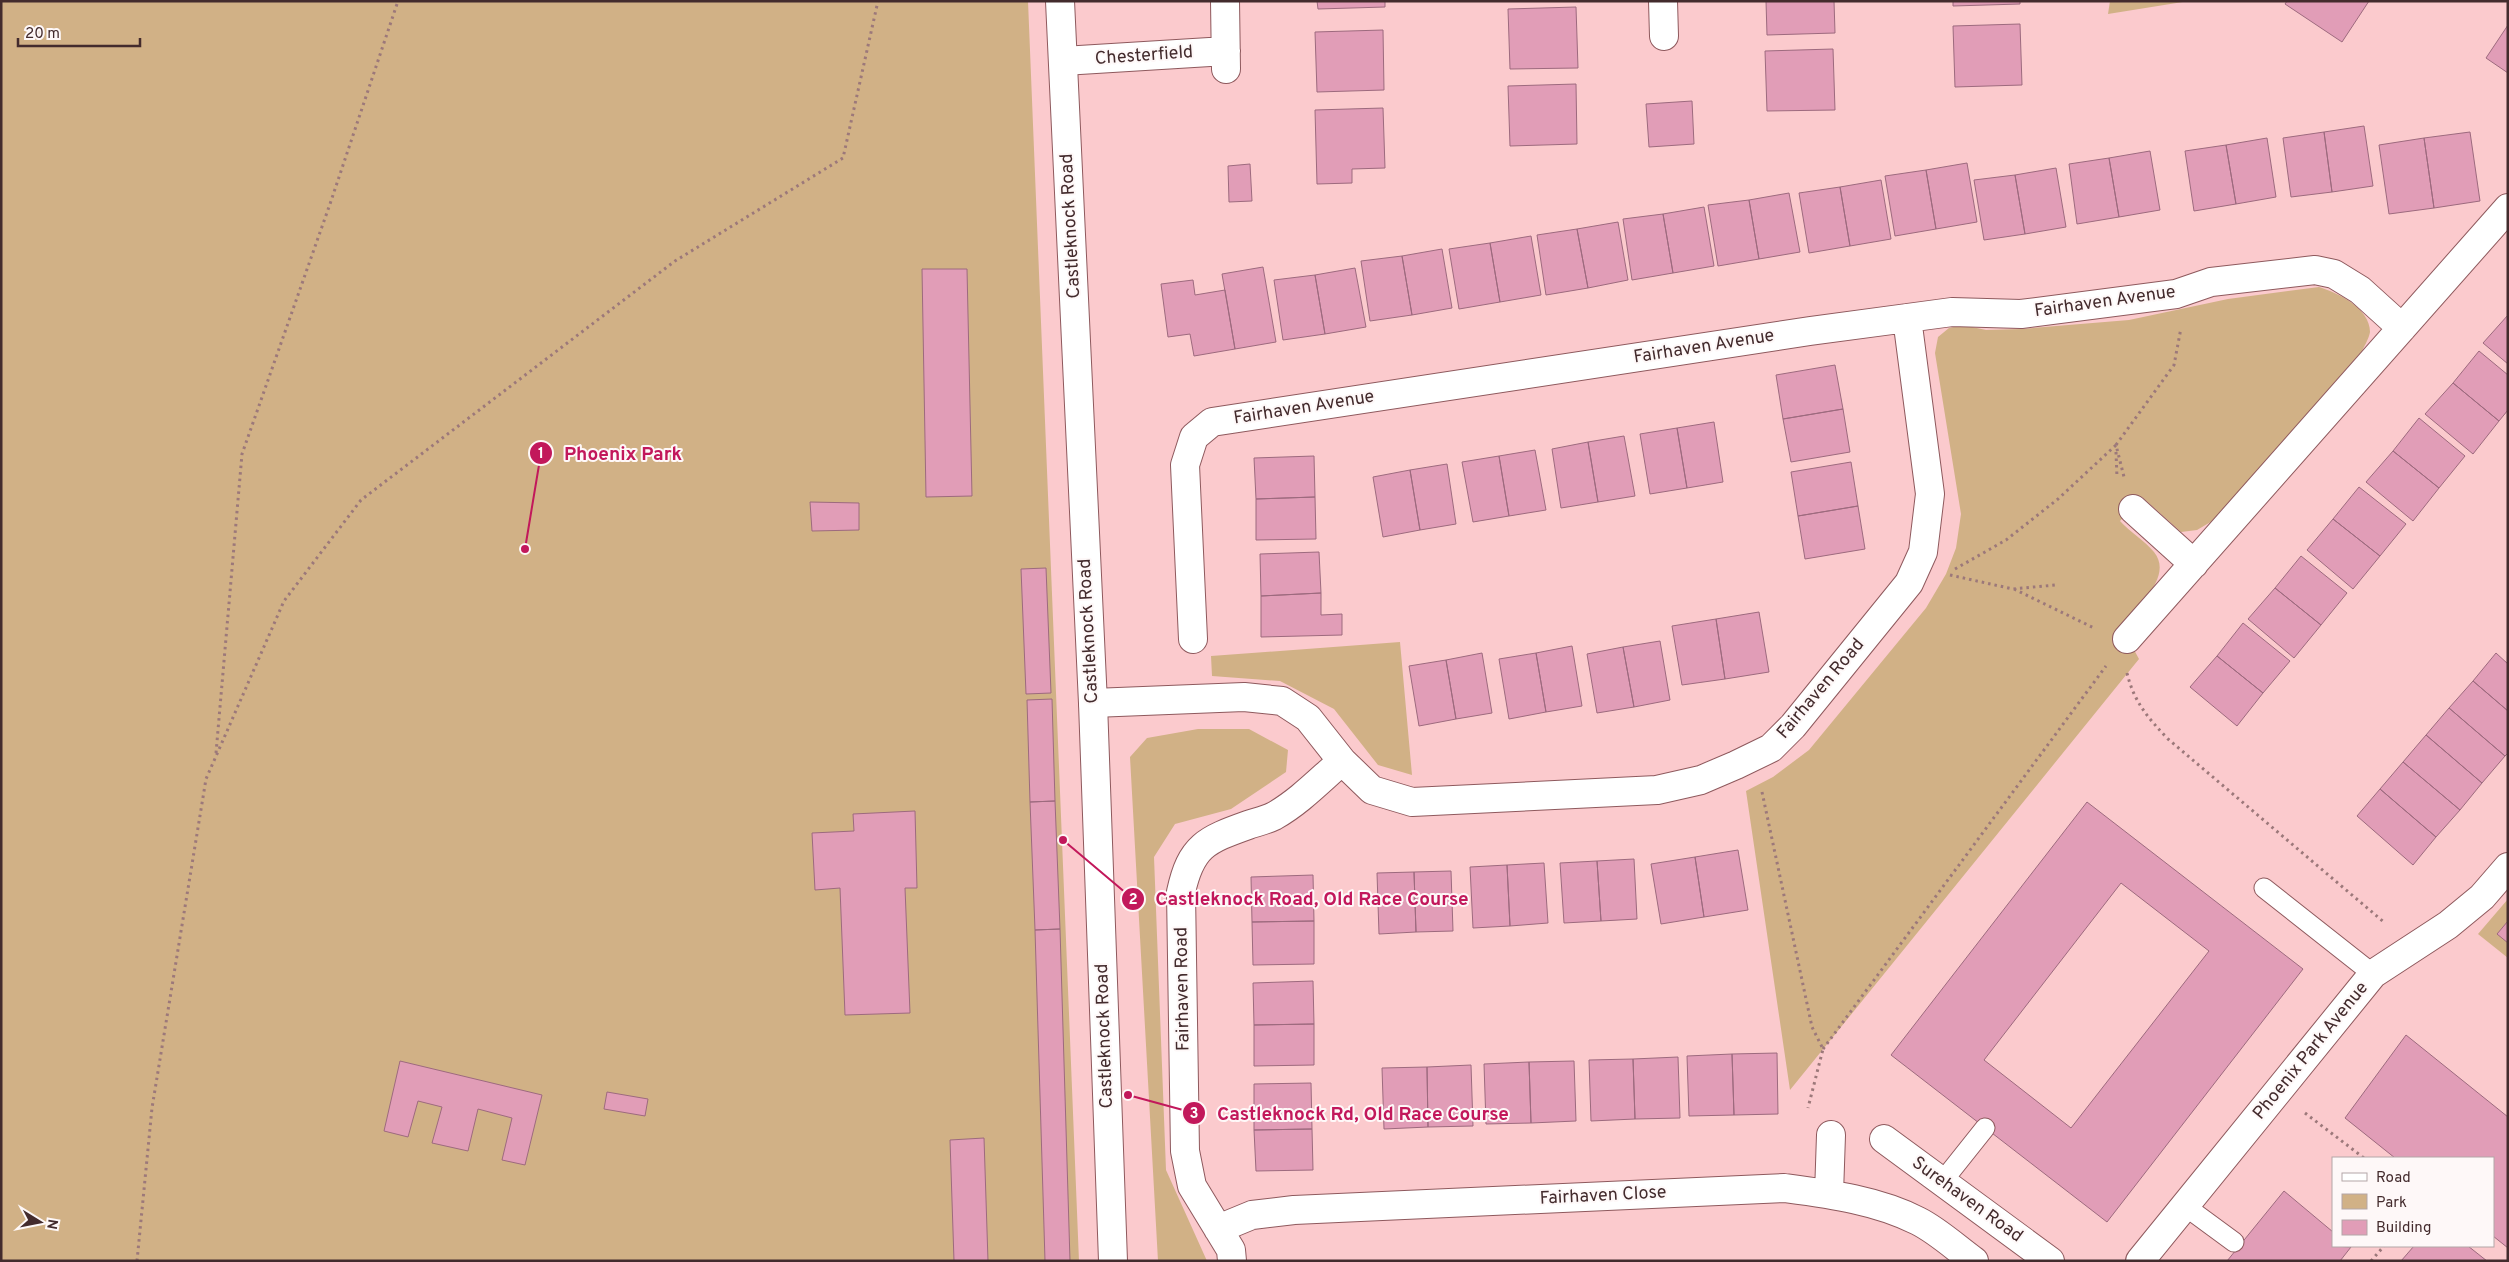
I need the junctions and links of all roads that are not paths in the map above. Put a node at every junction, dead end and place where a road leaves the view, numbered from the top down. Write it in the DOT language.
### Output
graph roads {
  1 [pos="1060,1"];
  2 [pos="1225,1"];
  3 [pos="1663,1"];
  4 [pos="1664,36"];
  5 [pos="1063,61"];
  6 [pos="2508,208"];
  7 [pos="1907,318"];
  8 [pos="2402,328"];
  9 [pos="2132,509"];
  10 [pos="2194,564"];
  11 [pos="1193,639"];
  12 [pos="2124,642"];
  13 [pos="1092,703"];
  14 [pos="1342,761"];
  15 [pos="2508,867"];
  16 [pos="2264,888"];
  17 [pos="2373,974"];
  18 [pos="1985,1128"];
  19 [pos="1831,1135"];
  20 [pos="1884,1139"];
  21 [pos="1942,1182"];
  22 [pos="1829,1194"];
  23 [pos="2185,1206"];
  24 [pos="1218,1229"];
  25 [pos="2234,1242"];
  26 [pos="1113,1261"];
  27 [pos="1232,1261"];
  28 [pos="1974,1261"];
  29 [pos="2050,1261"];
  30 [pos="2140,1261"];
  1 -- 5 [label="street, Castleknock Road"];
  2 -- 5 [label="street, Chesterfield"];
  3 -- 4 [label="street"];
  5 -- 13 [label="street, Castleknock Road"];
  6 -- 8 [label="street"];
  7 -- 8 [label="street, Fairhaven Avenue"];
  7 -- 11 [label="street, Fairhaven Avenue"];
  7 -- 14 [label="street, Fairhaven Road"];
  8 -- 10 [label="street"];
  9 -- 10 [label="street"];
  10 -- 12 [label="street"];
  13 -- 14 [label="street, Fairhaven Road"];
  13 -- 26 [label="street, Castleknock Road"];
  14 -- 24 [label="street, Fairhaven Road"];
  15 -- 17 [label="street, Phoenix Park Avenue"];
  16 -- 17 [label="lane"];
  17 -- 23 [label="street, Phoenix Park Avenue"];
  18 -- 21 [label="lane"];
  19 -- 22 [label="street"];
  20 -- 21 [label="street, Surehaven Road"];
  21 -- 29 [label="street, Surehaven Road"];
  22 -- 24 [label="street, Fairhaven Close"];
  22 -- 28 [label="street, Fairhaven Close"];
  23 -- 25 [label="lane"];
  23 -- 30 [label="street, Phoenix Park Avenue"];
  24 -- 27 [label="street, Fairhaven Road"];
}
